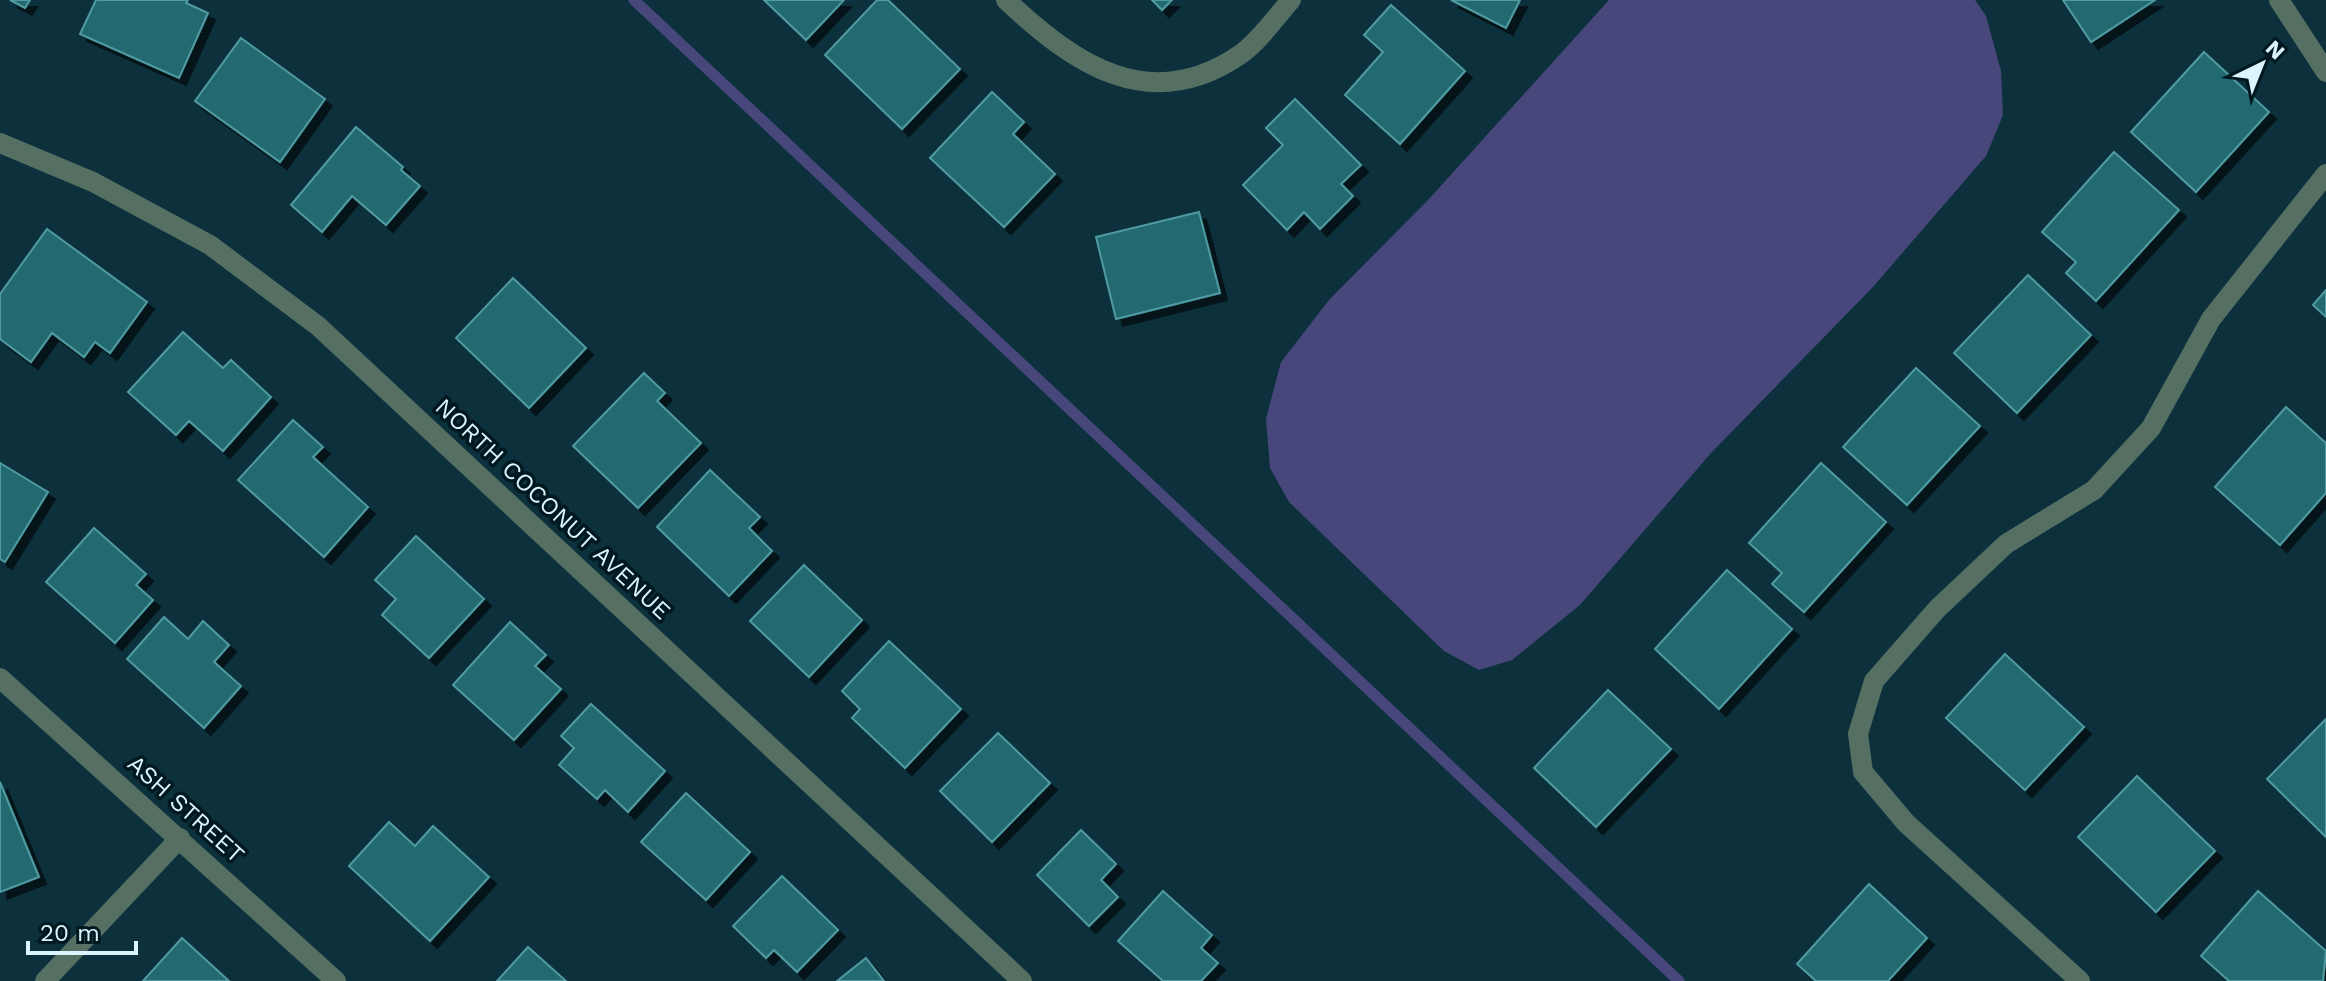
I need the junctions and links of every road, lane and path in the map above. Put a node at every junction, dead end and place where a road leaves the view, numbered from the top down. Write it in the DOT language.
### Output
graph roads {
  1 [pos="1006,0"];
  2 [pos="1291,0"];
  3 [pos="2279,0"];
  4 [pos="2326,72"];
  5 [pos="0,143"];
  6 [pos="2326,174"];
  7 [pos="0,678"];
  8 [pos="180,838"];
  9 [pos="45,981"];
  10 [pos="336,981"];
  11 [pos="1022,981"];
  12 [pos="2080,981"];
  1 -- 2 [label="street"];
  3 -- 4 [label="street"];
  5 -- 11 [label="street, NORTH COCONUT AVENUE"];
  6 -- 12 [label="street"];
  7 -- 8 [label="street, ASH STREET"];
  8 -- 9 [label="street"];
  8 -- 10 [label="street, ASH STREET"];
}
